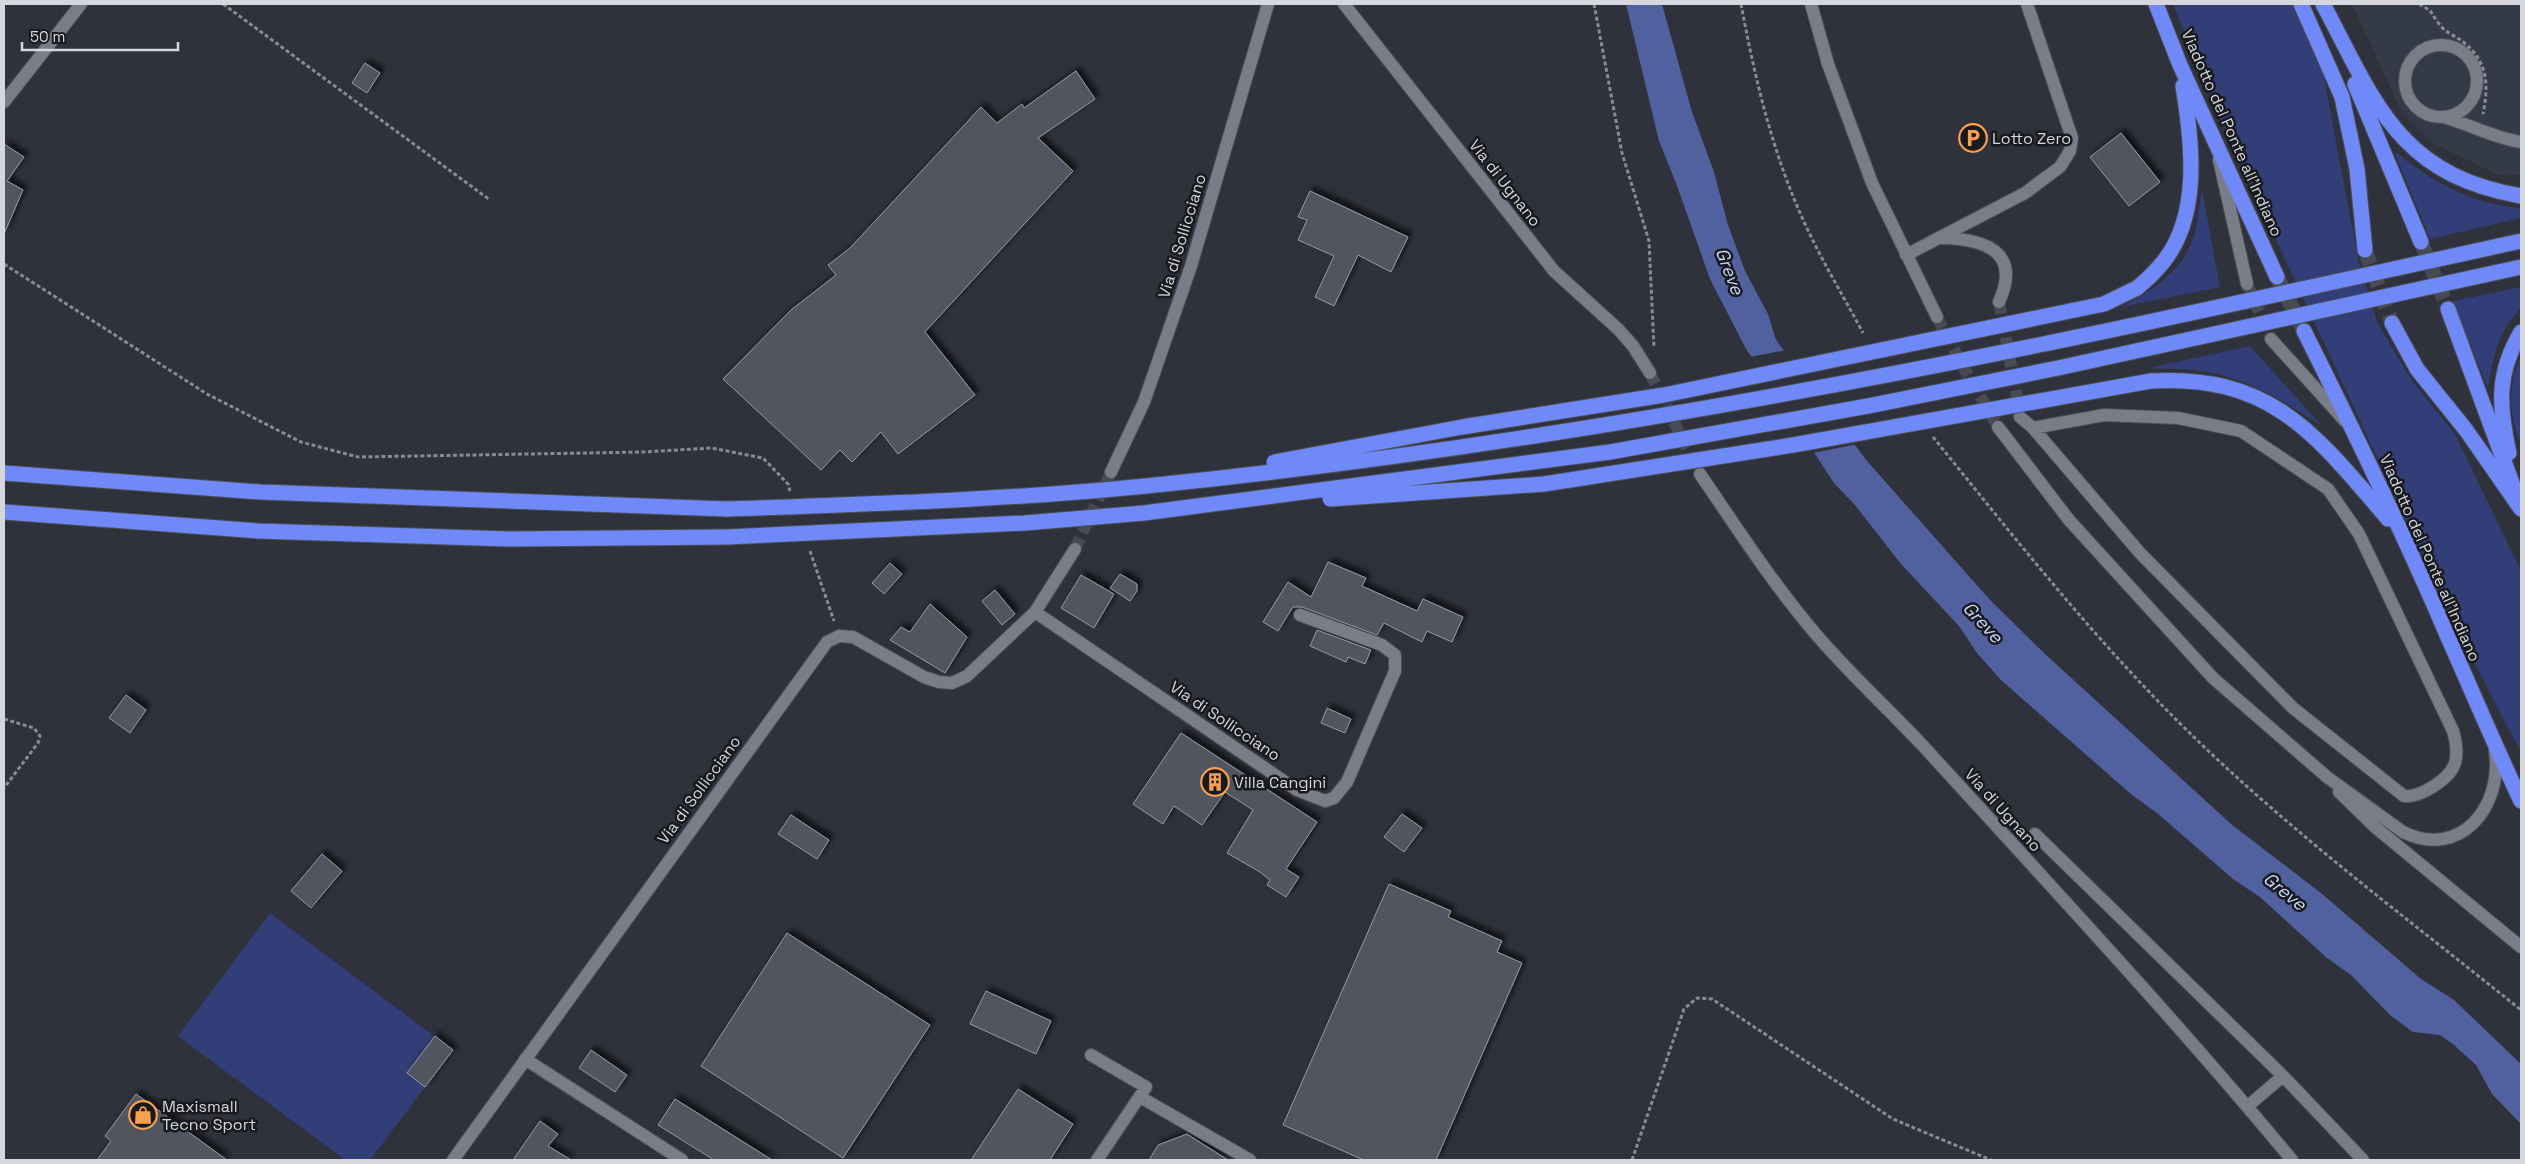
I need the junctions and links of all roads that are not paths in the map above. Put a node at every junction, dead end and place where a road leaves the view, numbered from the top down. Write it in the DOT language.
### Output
graph roads {
  1 [pos="81,4"];
  2 [pos="1268,4"];
  3 [pos="1344,4"];
  4 [pos="1811,4"];
  5 [pos="2027,4"];
  6 [pos="2156,4"];
  7 [pos="2301,4"];
  8 [pos="2322,4"];
  9 [pos="2180,65"];
  10 [pos="4,102"];
  11 [pos="2469,103"];
  12 [pos="2439,116"];
  13 [pos="2484,125"];
  14 [pos="2214,141"];
  15 [pos="2521,142"];
  16 [pos="2521,196"];
  17 [pos="1939,238"];
  18 [pos="2521,241"];
  19 [pos="2421,242"];
  20 [pos="2365,250"];
  21 [pos="1906,255"];
  22 [pos="2521,267"];
  23 [pos="2277,276"];
  24 [pos="2248,284"];
  25 [pos="1999,302"];
  26 [pos="2448,309"];
  27 [pos="1937,317"];
  28 [pos="2392,323"];
  29 [pos="2304,331"];
  30 [pos="2521,332"];
  31 [pos="2271,339"];
  32 [pos="1650,373"];
  33 [pos="2020,417"];
  34 [pos="1998,427"];
  35 [pos="2033,428"];
  36 [pos="2353,429"];
  37 [pos="1111,472"];
  38 [pos="4,474"];
  39 [pos="1700,474"];
  40 [pos="1142,486"];
  41 [pos="2521,507"];
  42 [pos="4,512"];
  43 [pos="1144,513"];
  44 [pos="2401,533"];
  45 [pos="1075,549"];
  46 [pos="1034,612"];
  47 [pos="1300,615"];
  48 [pos="2494,744"];
  49 [pos="2326,777"];
  50 [pos="2521,801"];
  51 [pos="2035,834"];
  52 [pos="2521,947"];
  53 [pos="1091,1054"];
  54 [pos="525,1059"];
  55 [pos="2283,1076"];
  56 [pos="1140,1097"];
  57 [pos="2248,1106"];
  58 [pos="453,1160"];
  59 [pos="682,1160"];
  60 [pos="1098,1160"];
  61 [pos="1250,1160"];
  62 [pos="2292,1160"];
  63 [pos="2363,1160"];
  1 -- 10 [label="street"];
  2 -- 37 [label="street, Via di Sollicciano"];
  3 -- 32 [label="street, Via di Ugnano"];
  4 -- 21 [label="street"];
  5 -- 17 [label="street"];
  6 -- 9 [label="highway, Viadotto del Ponte all'Indiano"];
  7 -- 20 [label="highway"];
  8 -- 16 [label="highway"];
  8 -- 19 [label="highway"];
  9 -- 14 [label="highway, Viadotto del Ponte all'Indiano"];
  9 -- 40 [label="highway, bridge"];
  11 -- 12 [label="street"];
  11 -- 12 [label="street"];
  11 -- 13 [label="street"];
  12 -- 13 [label="street"];
  13 -- 15 [label="street"];
  14 -- 23 [label="highway, Viadotto del Ponte all'Indiano"];
  14 -- 24 [label="street"];
  17 -- 21 [label="street"];
  17 -- 25 [label="street"];
  18 -- 40 [label="highway, bridge"];
  21 -- 27 [label="street"];
  22 -- 43 [label="highway, bridge"];
  26 -- 41 [label="highway"];
  28 -- 41 [label="highway"];
  29 -- 36 [label="highway, Viadotto del Ponte all'Indiano"];
  30 -- 41 [label="highway"];
  31 -- 36 [label="street"];
  33 -- 35 [label="street"];
  34 -- 49 [label="street"];
  35 -- 35 [label="street"];
  36 -- 44 [label="highway, Viadotto del Ponte all'Indiano"];
  38 -- 40 [label="highway, bridge"];
  39 -- 57 [label="street, Via di Ugnano"];
  42 -- 43 [label="highway, bridge"];
  43 -- 44 [label="highway, bridge"];
  44 -- 48 [label="highway, Viadotto del Ponte all'Indiano"];
  45 -- 46 [label="street"];
  46 -- 47 [label="street, Via di Sollicciano"];
  46 -- 54 [label="street, Via di Sollicciano"];
  48 -- 49 [label="street"];
  48 -- 50 [label="highway, Viadotto del Ponte all'Indiano"];
  49 -- 52 [label="street"];
  51 -- 55 [label="street"];
  53 -- 56 [label="street"];
  54 -- 58 [label="street, Via di Sollicciano"];
  54 -- 59 [label="street"];
  55 -- 57 [label="street"];
  55 -- 63 [label="street"];
  56 -- 60 [label="street"];
  56 -- 61 [label="street"];
  57 -- 62 [label="street, Via di Ugnano"];
}
